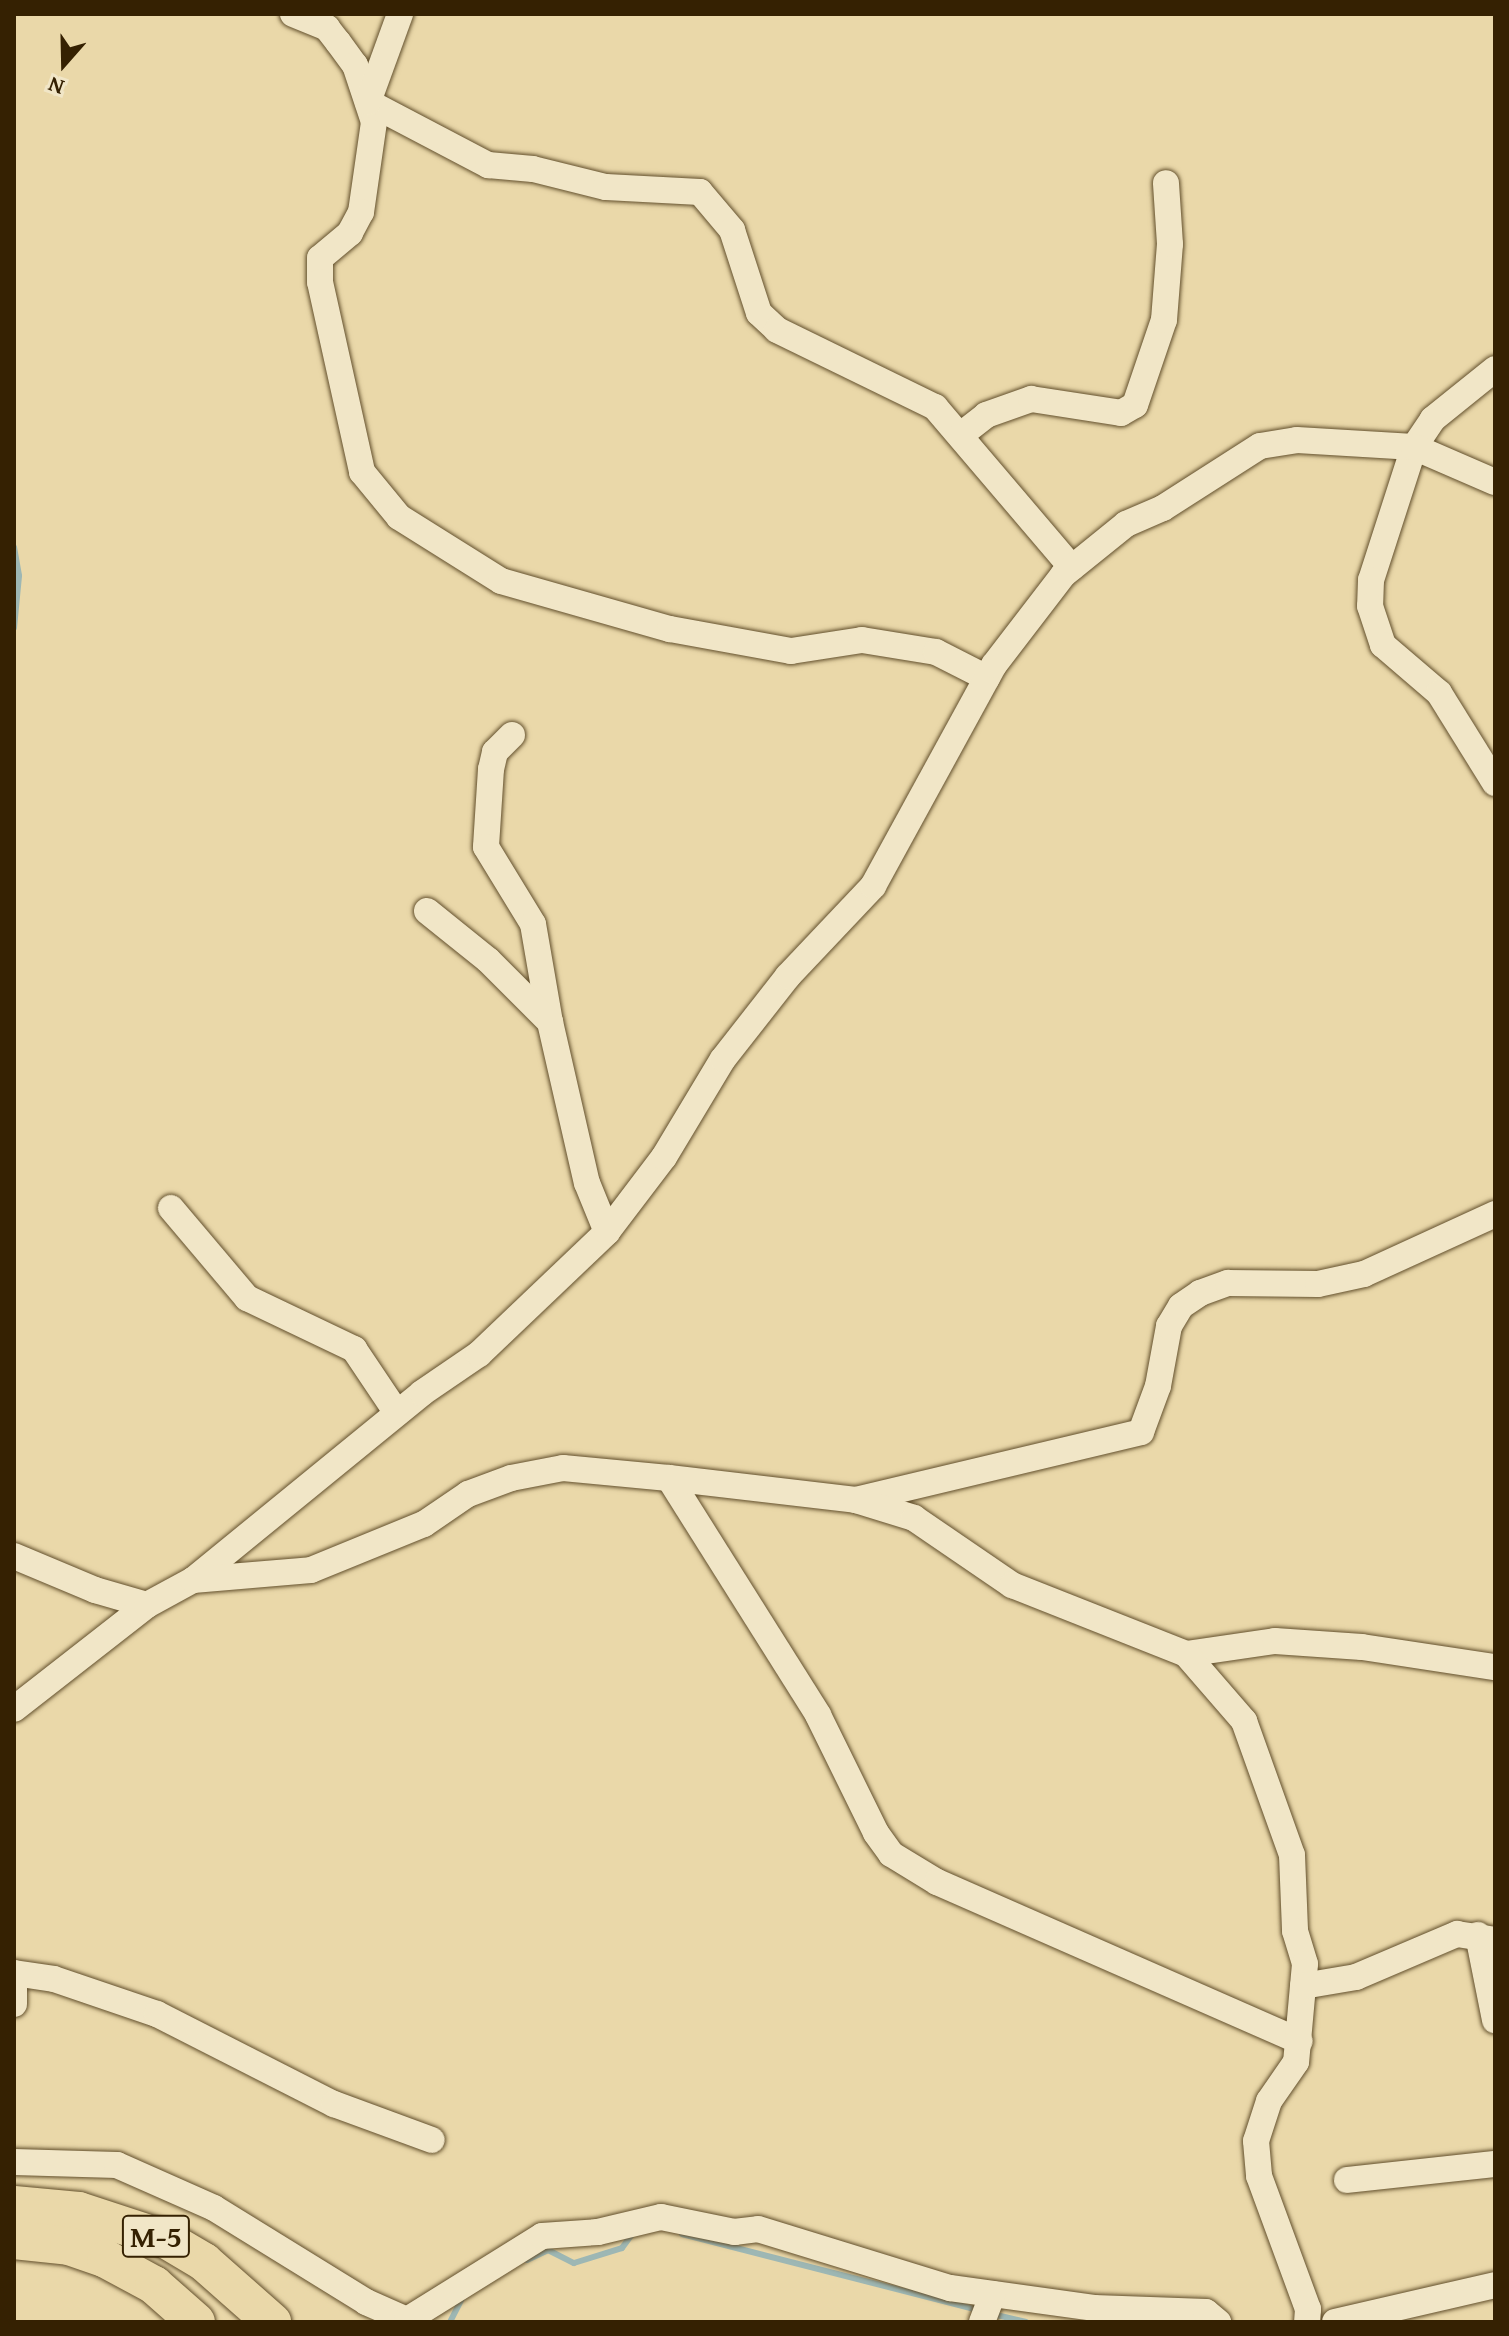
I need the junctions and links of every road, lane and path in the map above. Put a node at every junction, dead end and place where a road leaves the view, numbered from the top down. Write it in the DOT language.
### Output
graph roads {
  1 [pos="293,14"];
  2 [pos="400,14"];
  3 [pos="368,102"];
  4 [pos="1166,183"];
  5 [pos="1495,369"];
  6 [pos="962,434"];
  7 [pos="1414,447"];
  8 [pos="1495,482"];
  9 [pos="1072,568"];
  10 [pos="987,678"];
  11 [pos="512,735"];
  12 [pos="1495,783"];
  13 [pos="427,911"];
  14 [pos="550,1022"];
  15 [pos="171,1208"];
  16 [pos="1495,1214"];
  17 [pos="607,1232"];
  18 [pos="397,1413"];
  19 [pos="669,1478"];
  20 [pos="856,1500"];
  21 [pos="14,1556"];
  22 [pos="193,1580"];
  23 [pos="147,1605"];
  24 [pos="1186,1654"];
  25 [pos="1495,1667"];
  26 [pos="14,1709"];
  27 [pos="1486,1937"];
  28 [pos="14,1973"];
  29 [pos="1303,1986"];
  30 [pos="14,2004"];
  31 [pos="1495,2020"];
  32 [pos="1300,2041"];
  33 [pos="432,2140"];
  34 [pos="14,2162"];
  35 [pos="1495,2164"];
  36 [pos="1347,2180"];
  37 [pos="14,2205"];
  38 [pos="14,2240"];
  39 [pos="1495,2285"];
  40 [pos="989,2307"];
  41 [pos="196,2322"];
  42 [pos="272,2322"];
  43 [pos="1218,2322"];
  44 [pos="1307,2322"];
  45 [pos="1335,2322"];
  1 -- 3 [label="street"];
  2 -- 3 [label="street"];
  3 -- 6 [label="street"];
  3 -- 10 [label="street"];
  4 -- 6 [label="street"];
  5 -- 7 [label="street"];
  6 -- 9 [label="street"];
  7 -- 8 [label="street"];
  7 -- 9 [label="street"];
  7 -- 12 [label="street"];
  9 -- 10 [label="street"];
  10 -- 17 [label="street"];
  11 -- 14 [label="street"];
  13 -- 14 [label="street"];
  14 -- 17 [label="street"];
  15 -- 18 [label="street"];
  16 -- 20 [label="street"];
  17 -- 18 [label="street"];
  18 -- 22 [label="street"];
  19 -- 20 [label="street"];
  19 -- 22 [label="street"];
  19 -- 32 [label="street"];
  20 -- 24 [label="street"];
  21 -- 23 [label="street"];
  22 -- 23 [label="street"];
  23 -- 26 [label="street"];
  24 -- 25 [label="street"];
  24 -- 29 [label="street"];
  27 -- 29 [label="street"];
  27 -- 31 [label="street"];
  28 -- 30 [label="street"];
  28 -- 33 [label="street"];
  29 -- 32 [label="street"];
  32 -- 44 [label="street"];
  34 -- 40 [label="street"];
  35 -- 36 [label="street"];
  37 -- 42 [label="highway, M-5"];
  38 -- 41 [label="highway"];
  39 -- 45 [label="street"];
  40 -- 43 [label="street"];
}
